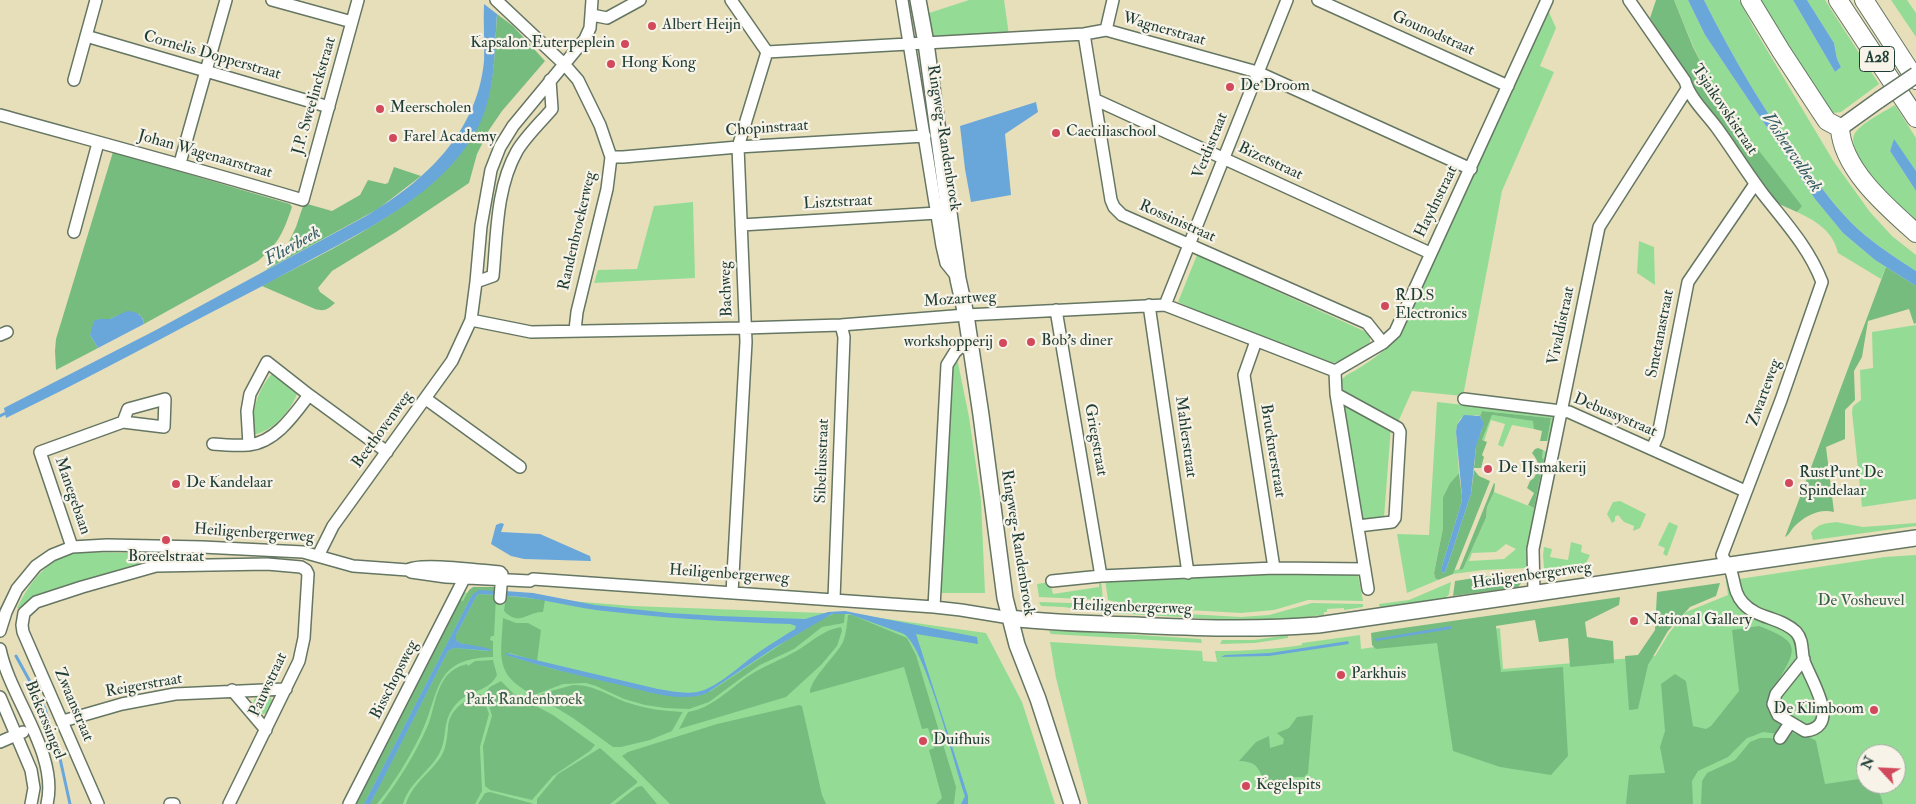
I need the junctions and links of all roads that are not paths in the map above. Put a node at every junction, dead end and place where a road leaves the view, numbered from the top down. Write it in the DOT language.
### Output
graph roads {
  1 [pos="226,0"];
  2 [pos="272,0"];
  3 [pos="358,0"];
  4 [pos="496,0"];
  5 [pos="592,0"];
  6 [pos="640,0"];
  7 [pos="731,0"];
  8 [pos="902,0"];
  9 [pos="918,0"];
  10 [pos="1113,0"];
  11 [pos="1287,0"];
  12 [pos="1318,0"];
  13 [pos="1547,0"];
  14 [pos="1629,0"];
  15 [pos="1750,0"];
  16 [pos="1838,0"];
  17 [pos="1864,0"];
  18 [pos="93,1"];
  19 [pos="592,16"];
  20 [pos="352,22"];
  21 [pos="1106,30"];
  22 [pos="1084,34"];
  23 [pos="86,36"];
  24 [pos="926,43"];
  25 [pos="910,44"];
  26 [pos="767,52"];
  27 [pos="564,64"];
  28 [pos="206,70"];
  29 [pos="1257,72"];
  30 [pos="1916,75"];
  31 [pos="74,80"];
  32 [pos="550,80"];
  33 [pos="1916,80"];
  34 [pos="1508,86"];
  35 [pos="1687,89"];
  36 [pos="1096,100"];
  37 [pos="329,107"];
  38 [pos="0,115"];
  39 [pos="1916,118"];
  40 [pos="1840,128"];
  41 [pos="925,136"];
  42 [pos="98,143"];
  43 [pos="738,147"];
  44 [pos="611,157"];
  45 [pos="1224,158"];
  46 [pos="180,163"];
  47 [pos="1471,169"];
  48 [pos="1755,184"];
  49 [pos="303,200"];
  50 [pos="938,213"];
  51 [pos="741,225"];
  52 [pos="74,232"];
  53 [pos="1916,233"];
  54 [pos="1796,236"];
  55 [pos="1188,245"];
  56 [pos="1430,253"];
  57 [pos="958,279"];
  58 [pos="476,282"];
  59 [pos="1148,305"];
  60 [pos="1165,305"];
  61 [pos="1056,310"];
  62 [pos="966,315"];
  63 [pos="471,320"];
  64 [pos="841,325"];
  65 [pos="744,328"];
  66 [pos="575,330"];
  67 [pos="969,339"];
  68 [pos="1256,341"];
  69 [pos="1383,343"];
  70 [pos="1335,372"];
  71 [pos="1336,394"];
  72 [pos="309,395"];
  73 [pos="426,399"];
  74 [pos="1464,399"];
  75 [pos="1561,411"];
  76 [pos="123,422"];
  77 [pos="212,444"];
  78 [pos="248,445"];
  79 [pos="1652,449"];
  80 [pos="387,452"];
  81 [pos="520,467"];
  82 [pos="1745,491"];
  83 [pos="1358,526"];
  84 [pos="1916,538"];
  85 [pos="156,546"];
  86 [pos="72,547"];
  87 [pos="318,556"];
  88 [pos="1727,564"];
  89 [pos="156,566"];
  90 [pos="1274,568"];
  91 [pos="1365,569"];
  92 [pos="308,572"];
  93 [pos="1188,573"];
  94 [pos="467,574"];
  95 [pos="1101,576"];
  96 [pos="1052,581"];
  97 [pos="1368,589"];
  98 [pos="732,593"];
  99 [pos="1534,593"];
  100 [pos="834,599"];
  101 [pos="934,607"];
  102 [pos="22,618"];
  103 [pos="1010,618"];
  104 [pos="0,631"];
  105 [pos="0,649"];
  106 [pos="1804,659"];
  107 [pos="3,673"];
  108 [pos="286,689"];
  109 [pos="232,690"];
  110 [pos="0,696"];
  111 [pos="63,721"];
  112 [pos="1790,723"];
  113 [pos="32,728"];
  114 [pos="266,730"];
  115 [pos="16,734"];
  116 [pos="1780,738"];
  117 [pos="0,742"];
  118 [pos="31,804"];
  119 [pos="47,804"];
  120 [pos="98,804"];
  121 [pos="170,804"];
  122 [pos="174,804"];
  123 [pos="229,804"];
  124 [pos="349,804"];
  125 [pos="1072,804"];
  1 -- 28 [label="street"];
  2 -- 20 [label="street"];
  3 -- 20 [label="street, J.P. Sweelinckstraat"];
  4 -- 27 [label="street, Randenbroekerweg"];
  5 -- 19 [label="street, Beethovenweg"];
  6 -- 19 [label="street"];
  7 -- 26 [label="street"];
  8 -- 25 [label="street, Ringweg-Randenbroek"];
  9 -- 24 [label="main road, Ringweg-Randenbroek"];
  10 -- 21 [label="street"];
  11 -- 29 [label="street, Verdistraat"];
  12 -- 34 [label="street, Gounodstraat"];
  13 -- 34 [label="street, Haydnstraat"];
  14 -- 35 [label="street, Tsjaikovskistraat"];
  15 -- 40 [label="highway"];
  16 -- 39 [label="highway, A28"];
  17 -- 33 [label="highway, A28"];
  18 -- 23 [label="street"];
  19 -- 27 [label="street, Beethovenweg"];
  20 -- 37 [label="street, J.P. Sweelinckstraat"];
  21 -- 22 [label="street, Wagnerstraat"];
  21 -- 29 [label="street, Wagnerstraat"];
  22 -- 24 [label="street, Wagnerstraat"];
  22 -- 36 [label="street, Rossinistraat"];
  23 -- 28 [label="street, Cornelis Dopperstraat"];
  23 -- 31 [label="street"];
  24 -- 25 [label="street, Wagnerstraat"];
  24 -- 57 [label="main road, Ringweg-Randenbroek"];
  25 -- 26 [label="street, Wagnerstraat"];
  25 -- 41 [label="street, Ringweg-Randenbroek"];
  26 -- 43 [label="street, Bachweg"];
  27 -- 32 [label="street, Beethovenweg"];
  27 -- 44 [label="street, Randenbroekerweg"];
  28 -- 37 [label="street, Cornelis Dopperstraat"];
  28 -- 46 [label="street"];
  29 -- 45 [label="street, Verdistraat"];
  29 -- 47 [label="street, Wagnerstraat"];
  30 -- 40 [label="main road, bridge"];
  32 -- 58 [label="street, Beethovenweg"];
  32 -- 58 [label="street"];
  34 -- 47 [label="street, Haydnstraat"];
  35 -- 48 [label="street, Tsjaikovskistraat"];
  35 -- 75 [label="street, Vivaldistraat"];
  36 -- 45 [label="street, Bizetstraat"];
  36 -- 55 [label="street, Rossinistraat"];
  37 -- 49 [label="street, J.P. Sweelinckstraat"];
  38 -- 42 [label="street, Johan Wagenaarstraat"];
  40 -- 53 [label="highway"];
  41 -- 43 [label="street, Chopinstraat"];
  41 -- 50 [label="street, Ringweg-Randenbroek"];
  42 -- 46 [label="street, Johan Wagenaarstraat"];
  42 -- 52 [label="street"];
  43 -- 44 [label="street, Chopinstraat"];
  43 -- 51 [label="street, Bachweg"];
  44 -- 66 [label="street, Randenbroekerweg"];
  45 -- 55 [label="street, Verdistraat"];
  45 -- 56 [label="street, Bizetstraat"];
  46 -- 49 [label="street, Johan Wagenaarstraat"];
  47 -- 56 [label="street, Haydnstraat"];
  48 -- 54 [label="street, Tsjaikovskistraat"];
  48 -- 79 [label="street, Smetanastraat"];
  50 -- 51 [label="street, Lisztstraat"];
  50 -- 57 [label="street, Ringweg-Randenbroek"];
  51 -- 65 [label="street, Bachweg"];
  54 -- 82 [label="street, Zwarteweg"];
  55 -- 60 [label="street, Verdistraat"];
  55 -- 69 [label="street, Rossinistraat"];
  56 -- 69 [label="street, Haydnstraat"];
  57 -- 62 [label="main road, Ringweg-Randenbroek"];
  58 -- 63 [label="street, Beethovenweg"];
  59 -- 60 [label="street, Mozartweg"];
  59 -- 61 [label="street, Mozartweg"];
  59 -- 93 [label="street, Mahlerstraat"];
  60 -- 68 [label="street, Mozartweg"];
  61 -- 62 [label="street, Mozartweg"];
  61 -- 95 [label="street, Griegstraat"];
  62 -- 64 [label="street, Mozartweg"];
  62 -- 67 [label="main road, Ringweg-Randenbroek"];
  63 -- 66 [label="street"];
  63 -- 73 [label="street, Beethovenweg"];
  64 -- 65 [label="street, Mozartweg"];
  64 -- 100 [label="street, Sibeliusstraat"];
  65 -- 66 [label="street, Mozartweg"];
  65 -- 98 [label="street, Bachweg"];
  67 -- 101 [label="street"];
  67 -- 103 [label="main road, Ringweg-Randenbroek"];
  68 -- 70 [label="street, Mozartweg"];
  68 -- 90 [label="street, Brucknerstraat"];
  69 -- 70 [label="street, Haydnstraat"];
  70 -- 71 [label="street"];
  71 -- 83 [label="street"];
  71 -- 83 [label="street"];
  72 -- 78 [label="street"];
  72 -- 78 [label="street"];
  72 -- 80 [label="street"];
  73 -- 80 [label="street, Beethovenweg"];
  73 -- 81 [label="street"];
  74 -- 75 [label="street, Debussystraat"];
  75 -- 79 [label="street, Debussystraat"];
  75 -- 99 [label="street, Vivaldistraat"];
  76 -- 86 [label="street, Manegebaan"];
  77 -- 78 [label="street"];
  79 -- 82 [label="street, Debussystraat"];
  80 -- 87 [label="street, Beethovenweg"];
  82 -- 88 [label="street, Zwarteweg"];
  83 -- 91 [label="street"];
  84 -- 88 [label="main road, Heiligenbergerweg"];
  85 -- 86 [label="street, Heiligenbergerweg"];
  85 -- 87 [label="street, Heiligenbergerweg"];
  85 -- 89 [label="street"];
  86 -- 104 [label="street, Heiligenbergerweg"];
  87 -- 94 [label="street, Heiligenbergerweg"];
  88 -- 99 [label="main road, Heiligenbergerweg"];
  88 -- 106 [label="street"];
  89 -- 92 [label="street, Heiligenbergerweg"];
  89 -- 102 [label="street, Heiligenbergerweg"];
  90 -- 91 [label="street, Heiligenbergerweg"];
  90 -- 93 [label="street, Heiligenbergerweg"];
  91 -- 97 [label="street"];
  92 -- 108 [label="street, Pauwstraat"];
  93 -- 95 [label="street, Heiligenbergerweg"];
  94 -- 98 [label="street, Heiligenbergerweg"];
  94 -- 124 [label="street, Bisschopsweg"];
  95 -- 96 [label="street, Heiligenbergerweg"];
  98 -- 100 [label="street, Heiligenbergerweg"];
  99 -- 103 [label="main road, Heiligenbergerweg"];
  100 -- 101 [label="street, Heiligenbergerweg"];
  101 -- 103 [label="street, Heiligenbergerweg"];
  102 -- 111 [label="street, Zwaanstraat"];
  103 -- 125 [label="main road, Ringweg-Randenbroek"];
  105 -- 107 [label="street, Blekerssingel"];
  106 -- 112 [label="street"];
  106 -- 112 [label="street"];
  107 -- 113 [label="street, Blekerssingel"];
  108 -- 109 [label="street, Reigerstraat"];
  108 -- 114 [label="street, Pauwstraat"];
  109 -- 111 [label="street, Reigerstraat"];
  109 -- 114 [label="street"];
  110 -- 115 [label="street, Blekerssingel"];
  111 -- 120 [label="street, Zwaanstraat"];
  112 -- 116 [label="street"];
  113 -- 115 [label="street"];
  113 -- 119 [label="street, Blekerssingel"];
  114 -- 123 [label="street, Pauwstraat"];
  115 -- 117 [label="street"];
  115 -- 118 [label="street, Blekerssingel"];
  121 -- 122 [label="street"];
}
